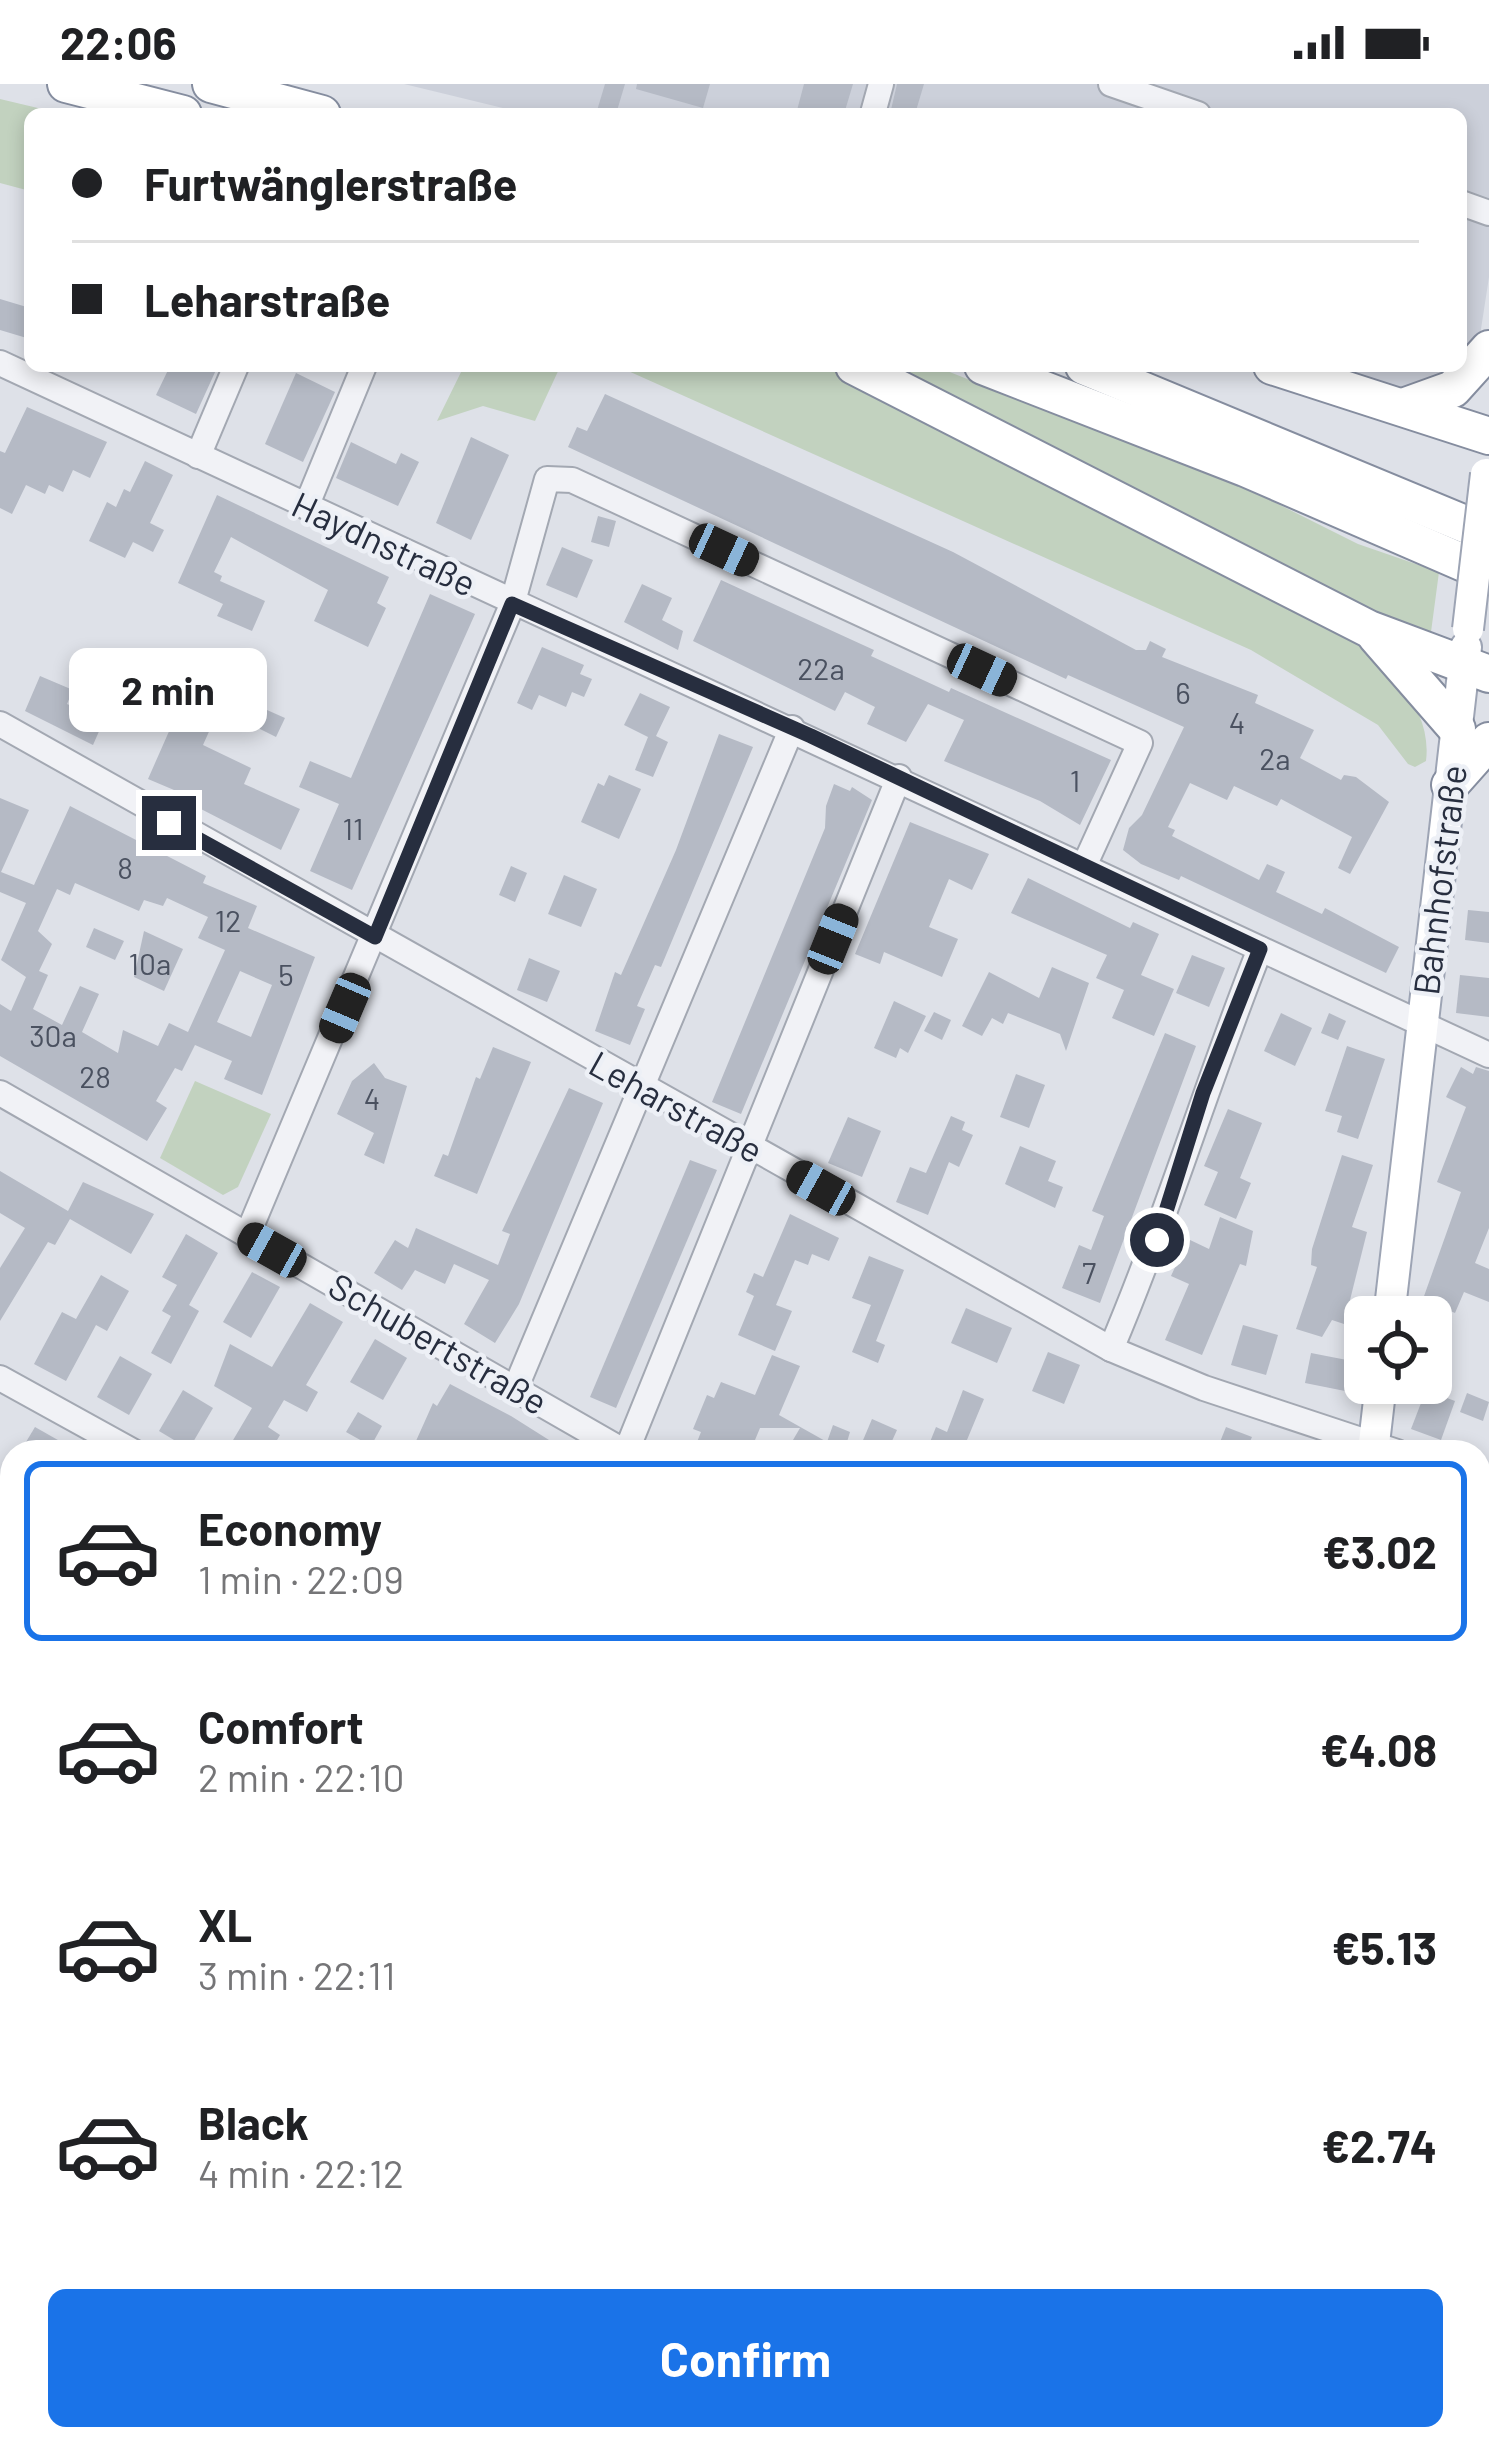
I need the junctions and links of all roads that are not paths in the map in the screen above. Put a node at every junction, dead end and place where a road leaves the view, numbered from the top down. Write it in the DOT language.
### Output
graph roads {
  1 [pos="66,84"];
  2 [pos="211,84"];
  3 [pos="1111,84"];
  4 [pos="160,108"];
  5 [pos="300,108"];
  6 [pos="1181,108"];
  7 [pos="1489,349"];
  8 [pos="0,363"];
  9 [pos="233,372"];
  10 [pos="362,372"];
  11 [pos="866,372"];
  12 [pos="998,372"];
  13 [pos="1098,372"];
  14 [pos="1291,372"];
  15 [pos="1402,407"];
  16 [pos="1488,451"];
  17 [pos="198,456"];
  18 [pos="306,507"];
  19 [pos="1489,534"];
  20 [pos="1489,574"];
  21 [pos="512,604"];
  22 [pos="1369,628"];
  23 [pos="1474,656"];
  24 [pos="0,724"];
  25 [pos="791,728"];
  26 [pos="1473,735"];
  27 [pos="899,777"];
  28 [pos="1450,784"];
  29 [pos="1085,864"];
  30 [pos="375,937"];
  31 [pos="1260,949"];
  32 [pos="1423,1025"];
  33 [pos="1489,1054"];
  34 [pos="644,1090"];
  35 [pos="0,1093"];
  36 [pos="748,1147"];
  37 [pos="247,1236"];
  38 [pos="1391,1296"];
  39 [pos="1112,1349"];
  40 [pos="1,1381"];
  41 [pos="516,1387"];
  42 [pos="1381,1404"];
  43 [pos="112,1440"];
  44 [pos="589,1440"];
  45 [pos="631,1440"];
  46 [pos="1355,1440"];
  47 [pos="1381,1440"];
  1 -- 4 [label="highway"];
  2 -- 5 [label="highway"];
  3 -- 6 [label="street"];
  7 -- 15 [label="highway"];
  8 -- 17 [label="street, Haydnstraße"];
  9 -- 17 [label="street"];
  10 -- 18 [label="street"];
  11 -- 22 [label="highway"];
  12 -- 20 [label="highway"];
  13 -- 19 [label="highway"];
  14 -- 15 [label="highway"];
  15 -- 16 [label="highway"];
  16 -- 23 [label="main road, Bahnhofstraße, bridge"];
  17 -- 18 [label="street, Haydnstraße"];
  18 -- 21 [label="street, Haydnstraße"];
  21 -- 25 [label="street, Haydnstraße"];
  21 -- 29 [label="street"];
  21 -- 30 [label="street"];
  22 -- 23 [label="highway"];
  22 -- 26 [label="highway"];
  23 -- 26 [label="main road, Bahnhofstraße"];
  24 -- 30 [label="street, Leharstraße"];
  25 -- 27 [label="street, Haydnstraße"];
  25 -- 34 [label="street"];
  26 -- 28 [label="highway"];
  27 -- 29 [label="street, Haydnstraße"];
  27 -- 36 [label="street"];
  28 -- 32 [label="main road, Bahnhofstraße"];
  29 -- 31 [label="street, Haydnstraße"];
  30 -- 34 [label="street, Leharstraße"];
  30 -- 37 [label="street"];
  31 -- 32 [label="street, Haydnstraße"];
  31 -- 39 [label="street"];
  32 -- 33 [label="street, Haydnstraße"];
  32 -- 38 [label="main road, Bahnhofstraße"];
  34 -- 36 [label="street, Leharstraße"];
  34 -- 41 [label="street"];
  35 -- 37 [label="street, Schubertstraße"];
  36 -- 39 [label="street, Leharstraße"];
  36 -- 45 [label="street"];
  37 -- 41 [label="street, Schubertstraße"];
  39 -- 46 [label="street, Leharstraße"];
  40 -- 43 [label="street"];
  41 -- 44 [label="street, Schubertstraße"];
  42 -- 47 [label="main road"];
}
